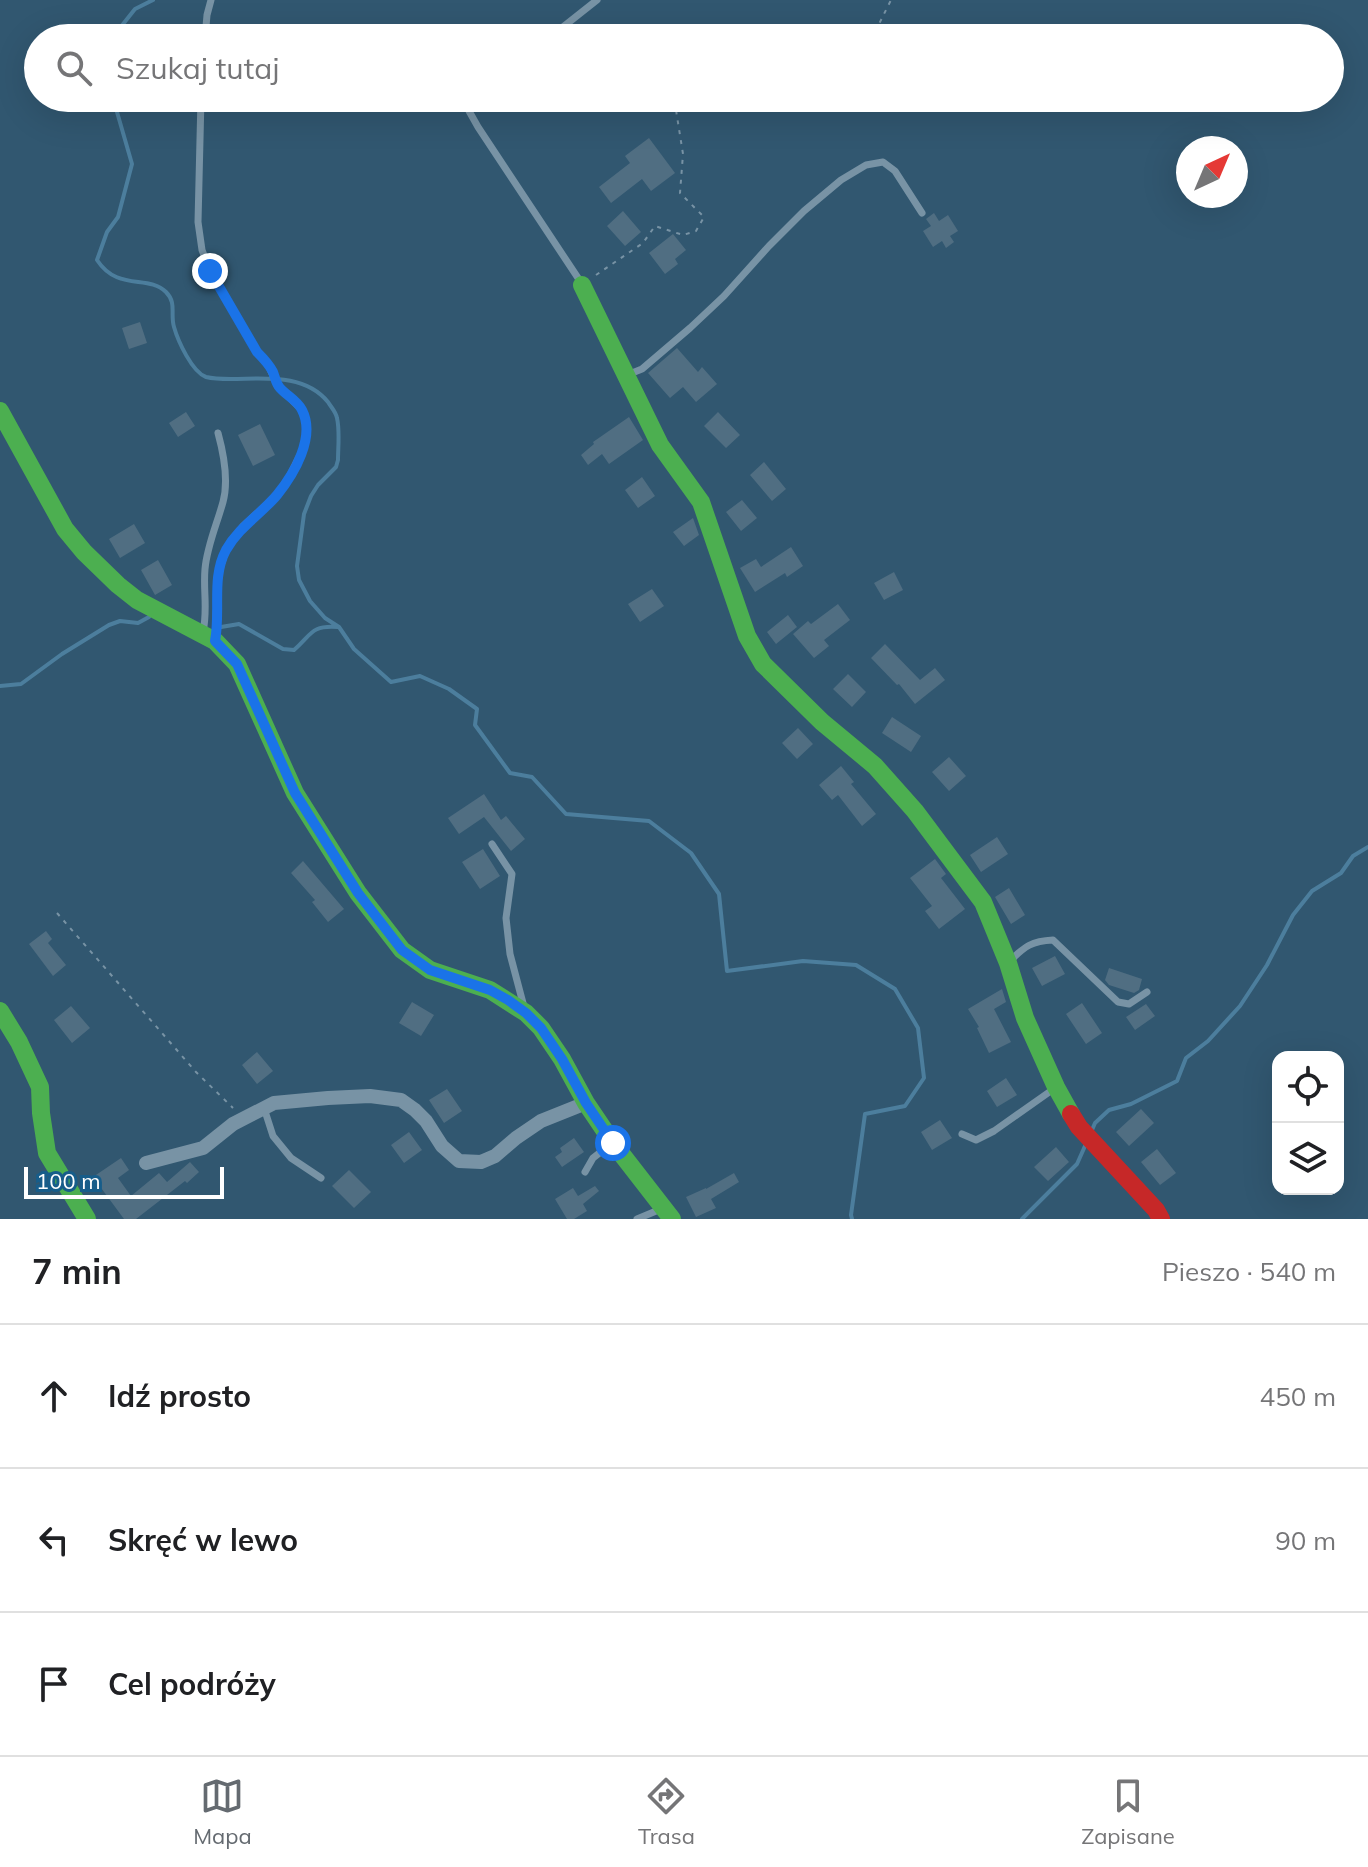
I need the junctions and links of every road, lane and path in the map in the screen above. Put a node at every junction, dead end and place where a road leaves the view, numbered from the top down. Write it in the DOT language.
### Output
graph roads {
  1 [pos="211,0"];
  2 [pos="597,0"];
  3 [pos="891,0"];
  4 [pos="206,24"];
  5 [pos="567,24"];
  6 [pos="879,24"];
  7 [pos="201,112"];
  8 [pos="470,112"];
  9 [pos="676,112"];
  10 [pos="922,213"];
  11 [pos="582,285"];
  12 [pos="625,376"];
  13 [pos="0,411"];
  14 [pos="218,433"];
  15 [pos="209,638"];
  16 [pos="492,844"];
  17 [pos="57,913"];
  18 [pos="1008,963"];
  19 [pos="1147,992"];
  20 [pos="0,1011"];
  21 [pos="526,1013"];
  22 [pos="1056,1087"];
  23 [pos="586,1103"];
  24 [pos="264,1108"];
  25 [pos="244,1118"];
  26 [pos="962,1134"];
  27 [pos="613,1143"];
  28 [pos="146,1163"];
  29 [pos="585,1172"];
  30 [pos="321,1178"];
  31 [pos="668,1214"];
  32 [pos="82,1215"];
  33 [pos="637,1219"];
  34 [pos="1161,1219"];
  1 -- 4 [label="lane"];
  2 -- 5 [label="lane"];
  3 -- 6 [label="path"];
  7 -- 15 [label="lane"];
  8 -- 11 [label="lane"];
  9 -- 11 [label="path"];
  10 -- 12 [label="lane"];
  11 -- 12 [label="street"];
  12 -- 18 [label="street"];
  13 -- 15 [label="street"];
  14 -- 15 [label="lane"];
  15 -- 21 [label="street"];
  16 -- 21 [label="lane"];
  17 -- 25 [label="path"];
  18 -- 19 [label="lane"];
  18 -- 22 [label="street"];
  20 -- 32 [label="street"];
  21 -- 23 [label="street"];
  22 -- 26 [label="lane"];
  22 -- 34 [label="street"];
  23 -- 24 [label="street"];
  23 -- 27 [label="street"];
  24 -- 25 [label="street"];
  24 -- 30 [label="lane"];
  25 -- 28 [label="street"];
  27 -- 29 [label="lane"];
  27 -- 31 [label="street"];
  31 -- 33 [label="lane"];
}
